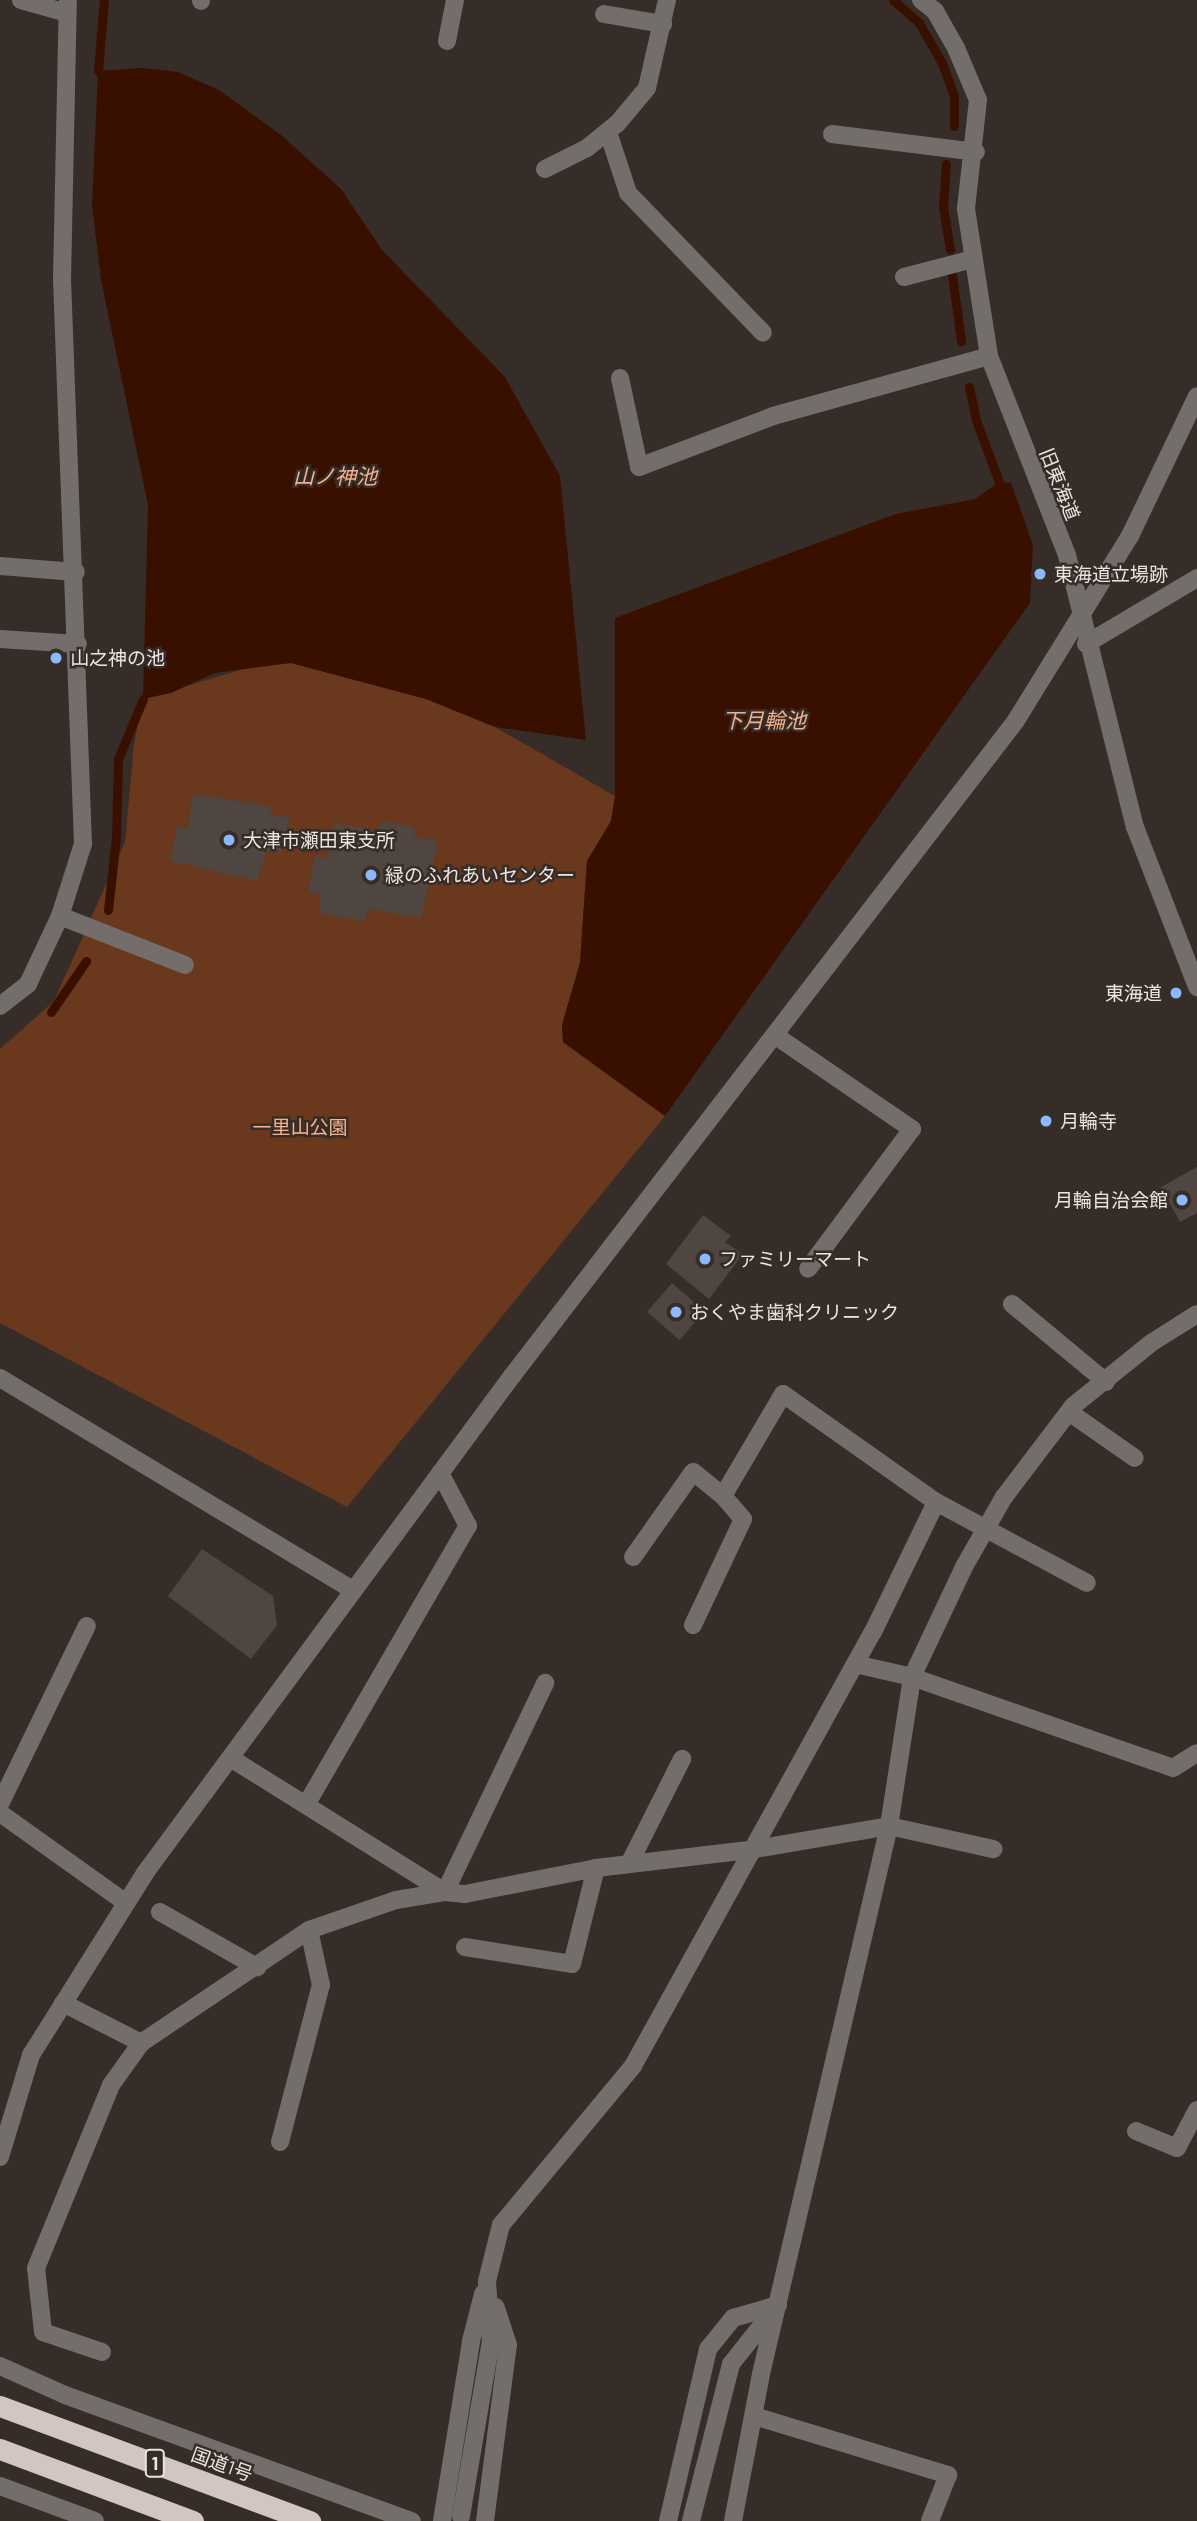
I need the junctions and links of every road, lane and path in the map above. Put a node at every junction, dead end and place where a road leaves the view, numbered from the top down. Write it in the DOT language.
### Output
graph roads {
  1 [pos="21,0"];
  2 [pos="455,0"];
  3 [pos="667,0"];
  4 [pos="921,0"];
  5 [pos="68,6"];
  6 [pos="604,14"];
  7 [pos="663,24"];
  8 [pos="447,41"];
  9 [pos="608,132"];
  10 [pos="832,134"];
  11 [pos="976,152"];
  12 [pos="545,169"];
  13 [pos="973,259"];
  14 [pos="904,277"];
  15 [pos="763,333"];
  16 [pos="989,356"];
  17 [pos="620,379"];
  18 [pos="1197,396"];
  19 [pos="0,566"];
  20 [pos="76,572"];
  21 [pos="1197,578"];
  22 [pos="1081,621"];
  23 [pos="0,639"];
  24 [pos="78,644"];
  25 [pos="1086,644"];
  26 [pos="60,916"];
  27 [pos="1193,964"];
  28 [pos="185,965"];
  29 [pos="1197,987"];
  30 [pos="0,1006"];
  31 [pos="776,1036"];
  32 [pos="808,1269"];
  33 [pos="1012,1304"];
  34 [pos="1197,1314"];
  35 [pos="0,1378"];
  36 [pos="1106,1382"];
  37 [pos="1069,1412"];
  38 [pos="1135,1458"];
  39 [pos="440,1474"];
  40 [pos="723,1496"];
  41 [pos="936,1502"];
  42 [pos="986,1529"];
  43 [pos="633,1557"];
  44 [pos="1087,1583"];
  45 [pos="353,1590"];
  46 [pos="693,1625"];
  47 [pos="87,1626"];
  48 [pos="855,1664"];
  49 [pos="912,1677"];
  50 [pos="545,1683"];
  51 [pos="1197,1753"];
  52 [pos="232,1759"];
  53 [pos="682,1759"];
  54 [pos="0,1804"];
  55 [pos="306,1805"];
  56 [pos="0,1813"];
  57 [pos="889,1826"];
  58 [pos="993,1849"];
  59 [pos="749,1850"];
  60 [pos="629,1864"];
  61 [pos="596,1868"];
  62 [pos="445,1892"];
  63 [pos="126,1903"];
  64 [pos="160,1912"];
  65 [pos="309,1930"];
  66 [pos="465,1947"];
  67 [pos="257,1967"];
  68 [pos="63,2003"];
  69 [pos="141,2043"];
  70 [pos="1197,2109"];
  71 [pos="1136,2131"];
  72 [pos="280,2142"];
  73 [pos="0,2157"];
  74 [pos="487,2281"];
  75 [pos="778,2305"];
  76 [pos="102,2352"];
  77 [pos="0,2366"];
  78 [pos="0,2406"];
  79 [pos="754,2416"];
  80 [pos="0,2449"];
  81 [pos="0,2486"];
  82 [pos="461,2516"];
  83 [pos="95,2521"];
  84 [pos="193,2521"];
  85 [pos="310,2521"];
  86 [pos="412,2521"];
  87 [pos="442,2521"];
  88 [pos="485,2521"];
  89 [pos="668,2521"];
  90 [pos="691,2521"];
  91 [pos="733,2521"];
  92 [pos="930,2521"];
  1 -- 5 [label="street"];
  2 -- 8 [label="street"];
  3 -- 7 [label="street"];
  4 -- 11 [label="street, 旧東海道"];
  5 -- 20 [label="street"];
  6 -- 7 [label="street"];
  7 -- 9 [label="street"];
  9 -- 12 [label="street"];
  9 -- 15 [label="street"];
  10 -- 11 [label="street"];
  11 -- 13 [label="street, 旧東海道"];
  13 -- 14 [label="street"];
  13 -- 16 [label="street, 旧東海道"];
  16 -- 17 [label="street"];
  16 -- 22 [label="street, 旧東海道"];
  18 -- 22 [label="street"];
  19 -- 20 [label="street"];
  20 -- 24 [label="street"];
  21 -- 25 [label="street"];
  22 -- 25 [label="street, 旧東海道"];
  22 -- 31 [label="street"];
  23 -- 24 [label="street"];
  24 -- 26 [label="street"];
  25 -- 27 [label="street, 旧東海道"];
  26 -- 28 [label="street"];
  26 -- 30 [label="street"];
  27 -- 29 [label="street, 旧東海道"];
  31 -- 32 [label="street"];
  31 -- 39 [label="street"];
  33 -- 36 [label="street"];
  34 -- 36 [label="street"];
  35 -- 45 [label="street"];
  36 -- 37 [label="street"];
  37 -- 38 [label="street"];
  37 -- 42 [label="street"];
  39 -- 45 [label="street"];
  39 -- 55 [label="street"];
  40 -- 41 [label="street"];
  40 -- 43 [label="street"];
  40 -- 46 [label="street"];
  41 -- 42 [label="street"];
  41 -- 48 [label="street"];
  42 -- 44 [label="street"];
  42 -- 49 [label="street"];
  45 -- 52 [label="street"];
  47 -- 54 [label="street"];
  48 -- 49 [label="street"];
  48 -- 59 [label="street"];
  49 -- 51 [label="street"];
  49 -- 57 [label="street"];
  50 -- 62 [label="street"];
  52 -- 55 [label="street"];
  52 -- 63 [label="street"];
  53 -- 60 [label="street"];
  55 -- 62 [label="street"];
  56 -- 63 [label="street"];
  57 -- 58 [label="street"];
  57 -- 59 [label="street"];
  57 -- 75 [label="street"];
  59 -- 60 [label="street"];
  59 -- 74 [label="street"];
  60 -- 61 [label="street"];
  61 -- 62 [label="street"];
  61 -- 66 [label="street"];
  62 -- 65 [label="street"];
  63 -- 68 [label="street"];
  64 -- 67 [label="street"];
  65 -- 67 [label="street"];
  65 -- 72 [label="street"];
  67 -- 69 [label="street"];
  68 -- 69 [label="street"];
  68 -- 73 [label="street"];
  69 -- 76 [label="street"];
  70 -- 71 [label="street"];
  74 -- 82 [label="street"];
  74 -- 87 [label="street"];
  74 -- 88 [label="street"];
  75 -- 79 [label="street"];
  75 -- 89 [label="street"];
  75 -- 90 [label="street"];
  77 -- 86 [label="street"];
  78 -- 85 [label="highway, 国道1号 / 1"];
  79 -- 91 [label="street"];
  79 -- 92 [label="street"];
  80 -- 84 [label="highway, 1"];
  81 -- 83 [label="street"];
}
